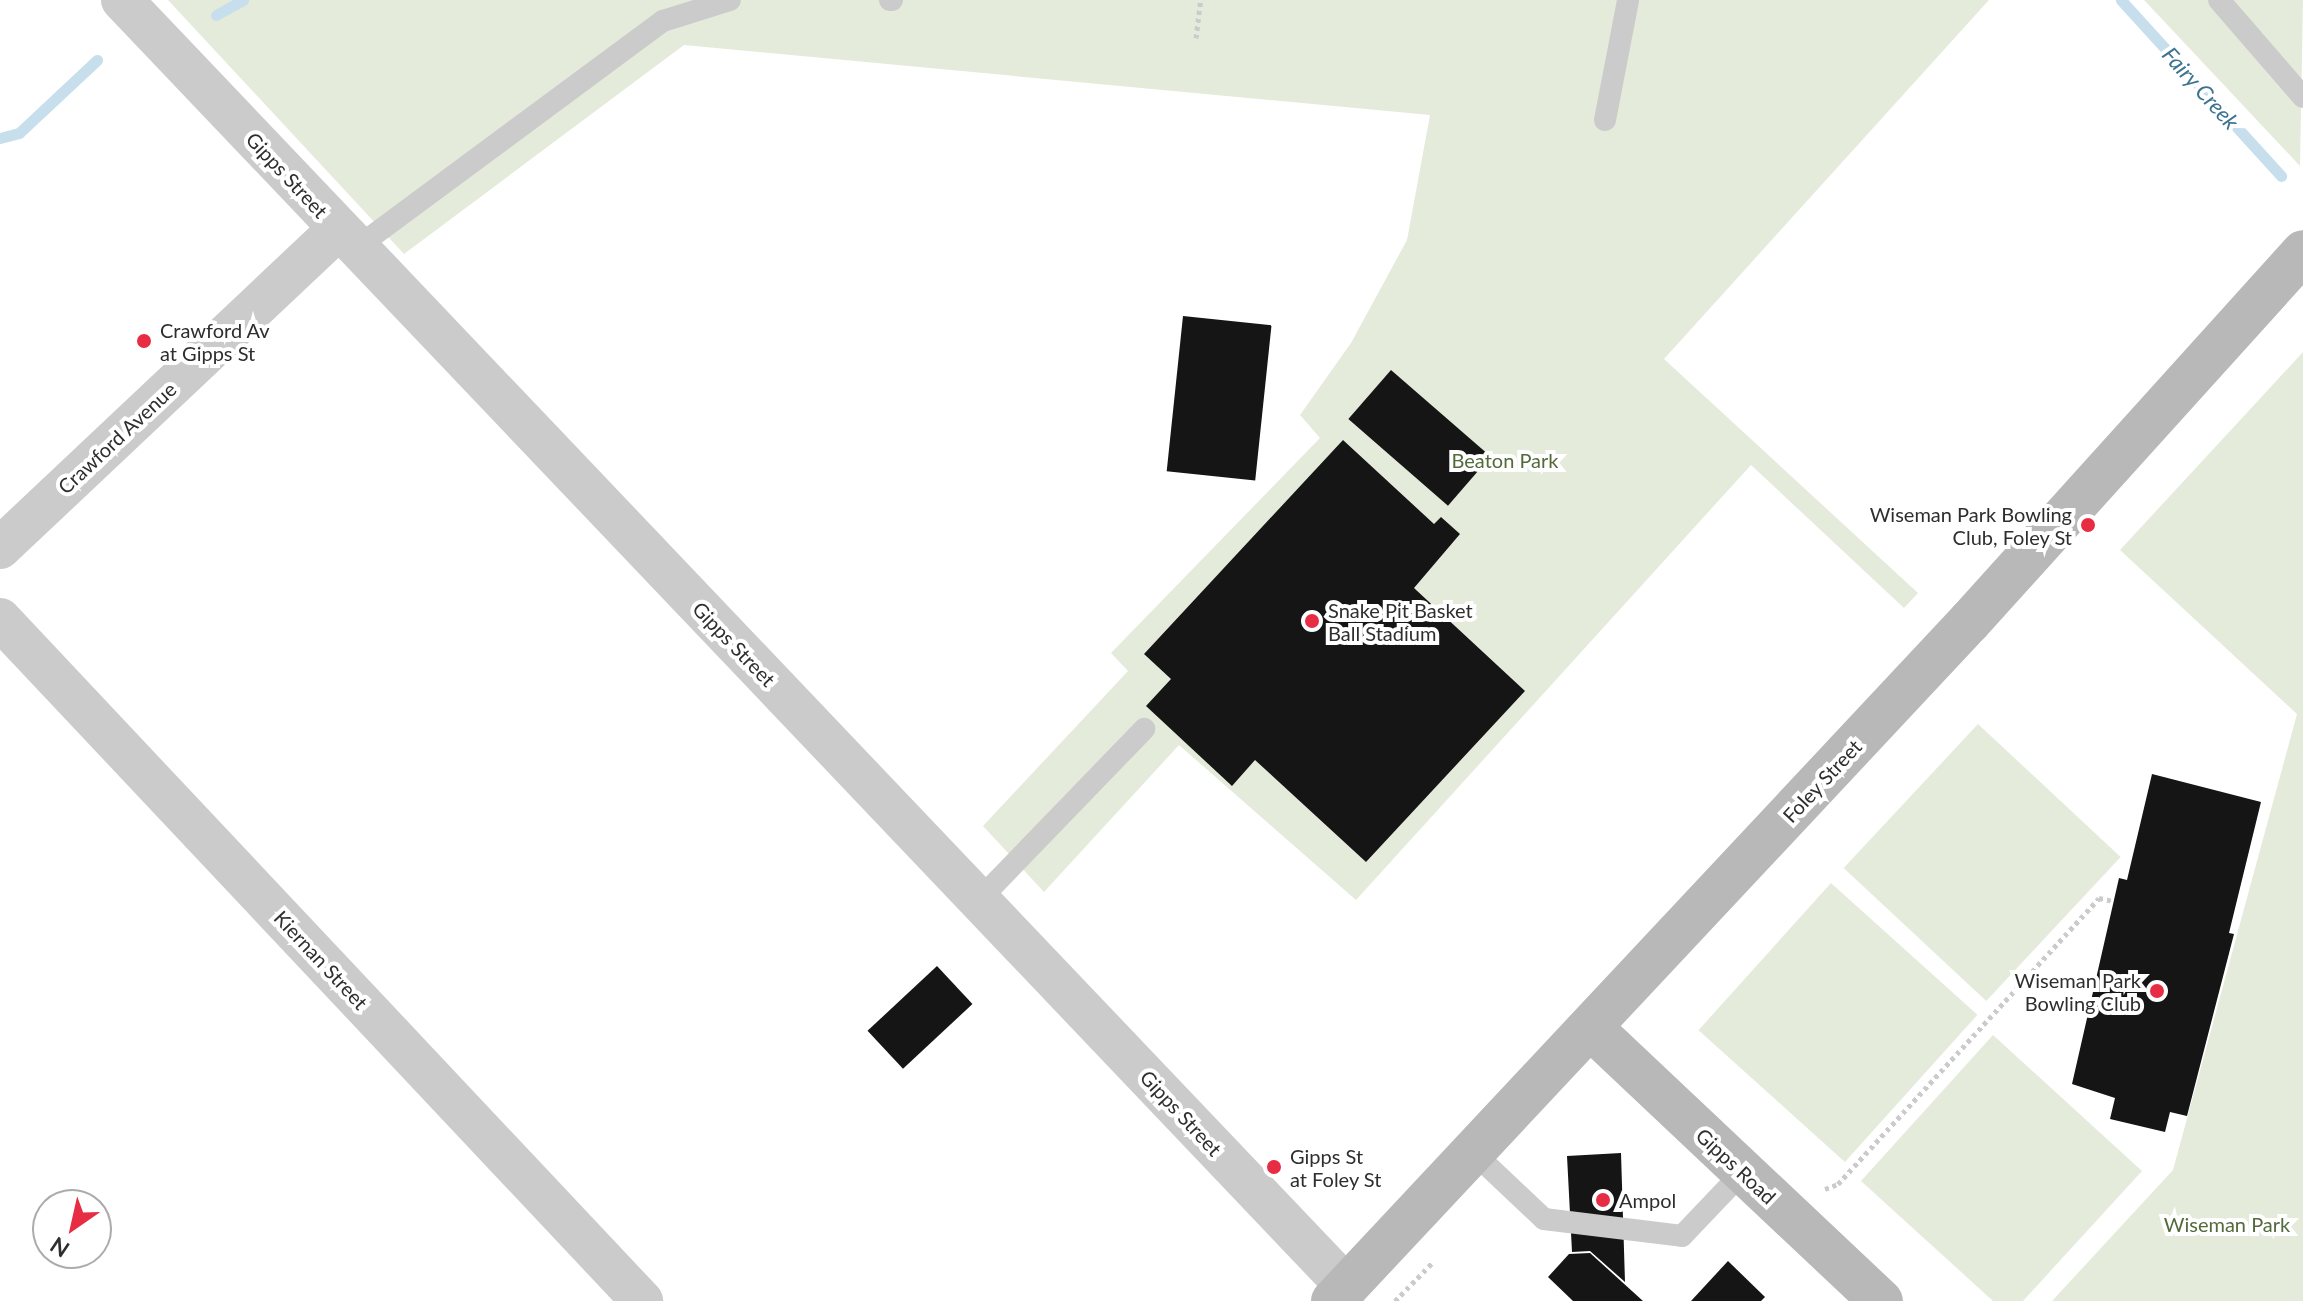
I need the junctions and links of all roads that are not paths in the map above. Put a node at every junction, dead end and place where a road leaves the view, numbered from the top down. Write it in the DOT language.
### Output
graph roads {
  1 [pos="122,0"];
  2 [pos="730,0"];
  3 [pos="1628,0"];
  4 [pos="2219,0"];
  5 [pos="2303,97"];
  6 [pos="1605,120"];
  7 [pos="347,239"];
  8 [pos="2303,252"];
  9 [pos="0,548"];
  10 [pos="0,619"];
  11 [pos="1144,729"];
  12 [pos="979,900"];
  13 [pos="1592,1029"];
  14 [pos="1472,1151"];
  15 [pos="1743,1172"];
  16 [pos="1340,1294"];
  17 [pos="642,1301"];
  18 [pos="1881,1301"];
  1 -- 7 [label="street, Gipps Street"];
  2 -- 7 [label="lane"];
  3 -- 6 [label="lane"];
  4 -- 5 [label="lane"];
  7 -- 9 [label="street, Crawford Avenue"];
  7 -- 12 [label="street, Gipps Street"];
  8 -- 13 [label="main road, Foley Street"];
  10 -- 17 [label="street, Kiernan Street"];
  11 -- 12 [label="lane"];
  12 -- 16 [label="street, Gipps Street"];
  13 -- 14 [label="main road, Foley Street"];
  13 -- 15 [label="main road, Gipps Road"];
  14 -- 15 [label="lane"];
  14 -- 16 [label="main road, Foley Street"];
  15 -- 18 [label="main road, Gipps Road"];
}
